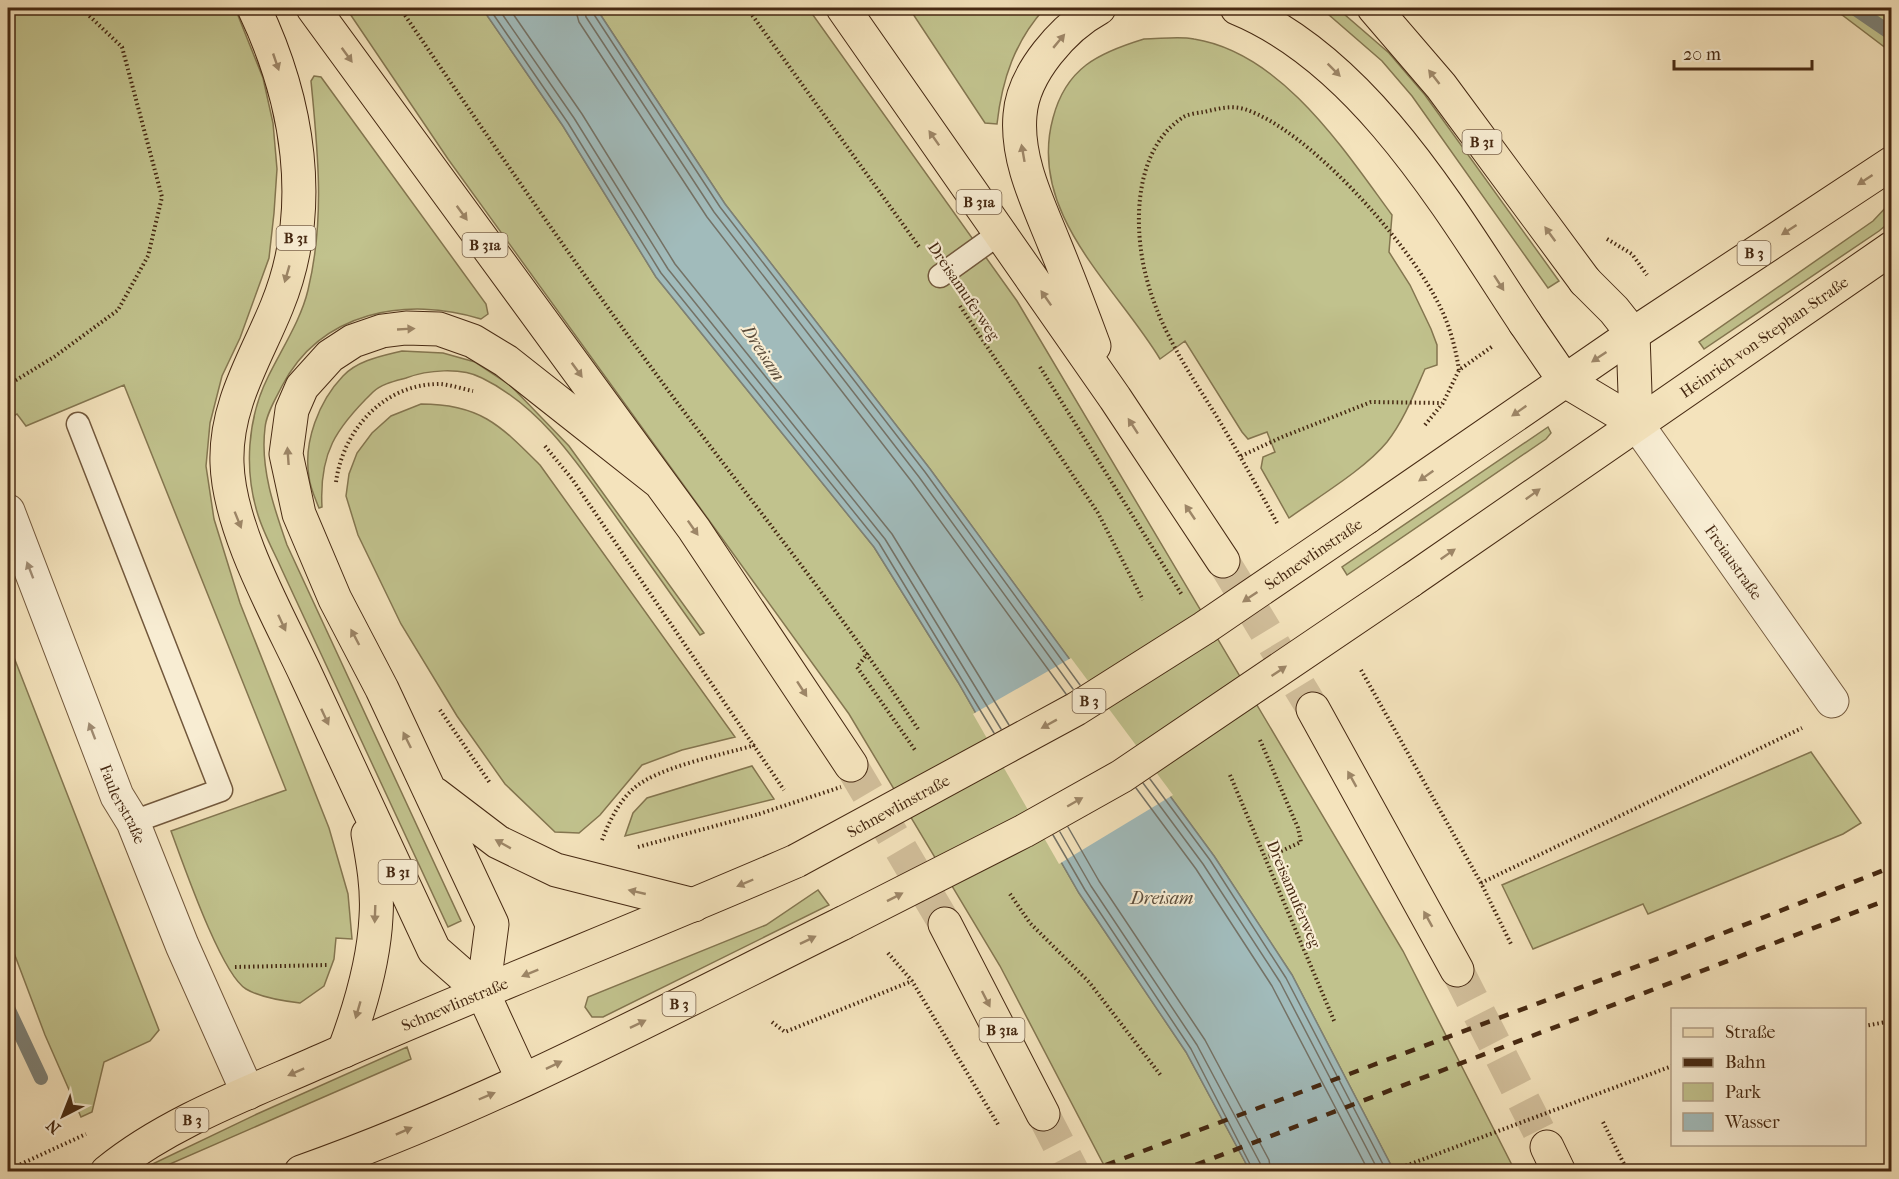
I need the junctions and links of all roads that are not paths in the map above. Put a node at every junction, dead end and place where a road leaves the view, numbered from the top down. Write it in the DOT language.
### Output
graph roads {
  1 [pos="254,8"];
  2 [pos="314,8"];
  3 [pos="843,8"];
  4 [pos="1099,8"];
  5 [pos="1237,8"];
  6 [pos="1374,8"];
  7 [pos="1892,163"];
  8 [pos="1000,233"];
  9 [pos="1892,248"];
  10 [pos="940,276"];
  11 [pos="1633,334"];
  12 [pos="1564,380"];
  13 [pos="1115,398"];
  14 [pos="1636,423"];
  15 [pos="78,424"];
  16 [pos="658,481"];
  17 [pos="8,511"];
  18 [pos="1223,561"];
  19 [pos="1832,701"];
  20 [pos="1313,709"];
  21 [pos="851,765"];
  22 [pos="432,791"];
  23 [pos="362,794"];
  24 [pos="133,822"];
  25 [pos="694,905"];
  26 [pos="945,924"];
  27 [pos="1456,970"];
  28 [pos="483,993"];
  29 [pos="344,1051"];
  30 [pos="523,1080"];
  31 [pos="248,1093"];
  32 [pos="1043,1114"];
  33 [pos="106,1172"];
  34 [pos="301,1172"];
  1 -- 23 [label="main road, B 31, one-way"];
  2 -- 16 [label="main road, B 31a, one-way"];
  8 -- 3 [label="main road, B 31a, one-way"];
  13 -- 4 [label="main road, one-way"];
  5 -- 12 [label="main road, one-way"];
  11 -- 6 [label="main road, B 31, one-way"];
  7 -- 11 [label="main road, B 3, one-way"];
  8 -- 10 [label="lane"];
  13 -- 8 [label="main road, B 31a, one-way"];
  9 -- 14 [label="main road, Heinrich-von-Stephan-Straße / B 3"];
  11 -- 12 [label="main road, Schnewlinstraße / B 3, one-way"];
  11 -- 14 [label="main road"];
  12 -- 14 [label="main road"];
  12 -- 25 [label="main road, Schnewlinstraße / B 3, one-way, bridge"];
  18 -- 13 [label="main road, B 31a, one-way"];
  14 -- 19 [label="street, Freiaustraße"];
  30 -- 14 [label="main road, B 3, one-way, bridge"];
  15 -- 24 [label="lane"];
  16 -- 21 [label="main road, B 31a, one-way"];
  22 -- 16 [label="main road, one-way"];
  24 -- 17 [label="street, Faulerstraße, one-way"];
  27 -- 20 [label="main road, one-way"];
  25 -- 22 [label="main road, one-way"];
  22 -- 28 [label="main road"];
  23 -- 28 [label="main road, B 31"];
  23 -- 29 [label="main road, one-way"];
  24 -- 31 [label="street, Faulerstraße"];
  25 -- 28 [label="main road, Schnewlinstraße / B 3, one-way"];
  26 -- 32 [label="main road, B 31a, one-way"];
  28 -- 29 [label="main road, Schnewlinstraße / B 3"];
  28 -- 30 [label="main road"];
  29 -- 31 [label="main road, Schnewlinstraße / B 3, one-way"];
  34 -- 30 [label="main road, B 3, one-way"];
  31 -- 33 [label="main road, Schnewlinstraße / B 3"];
}
